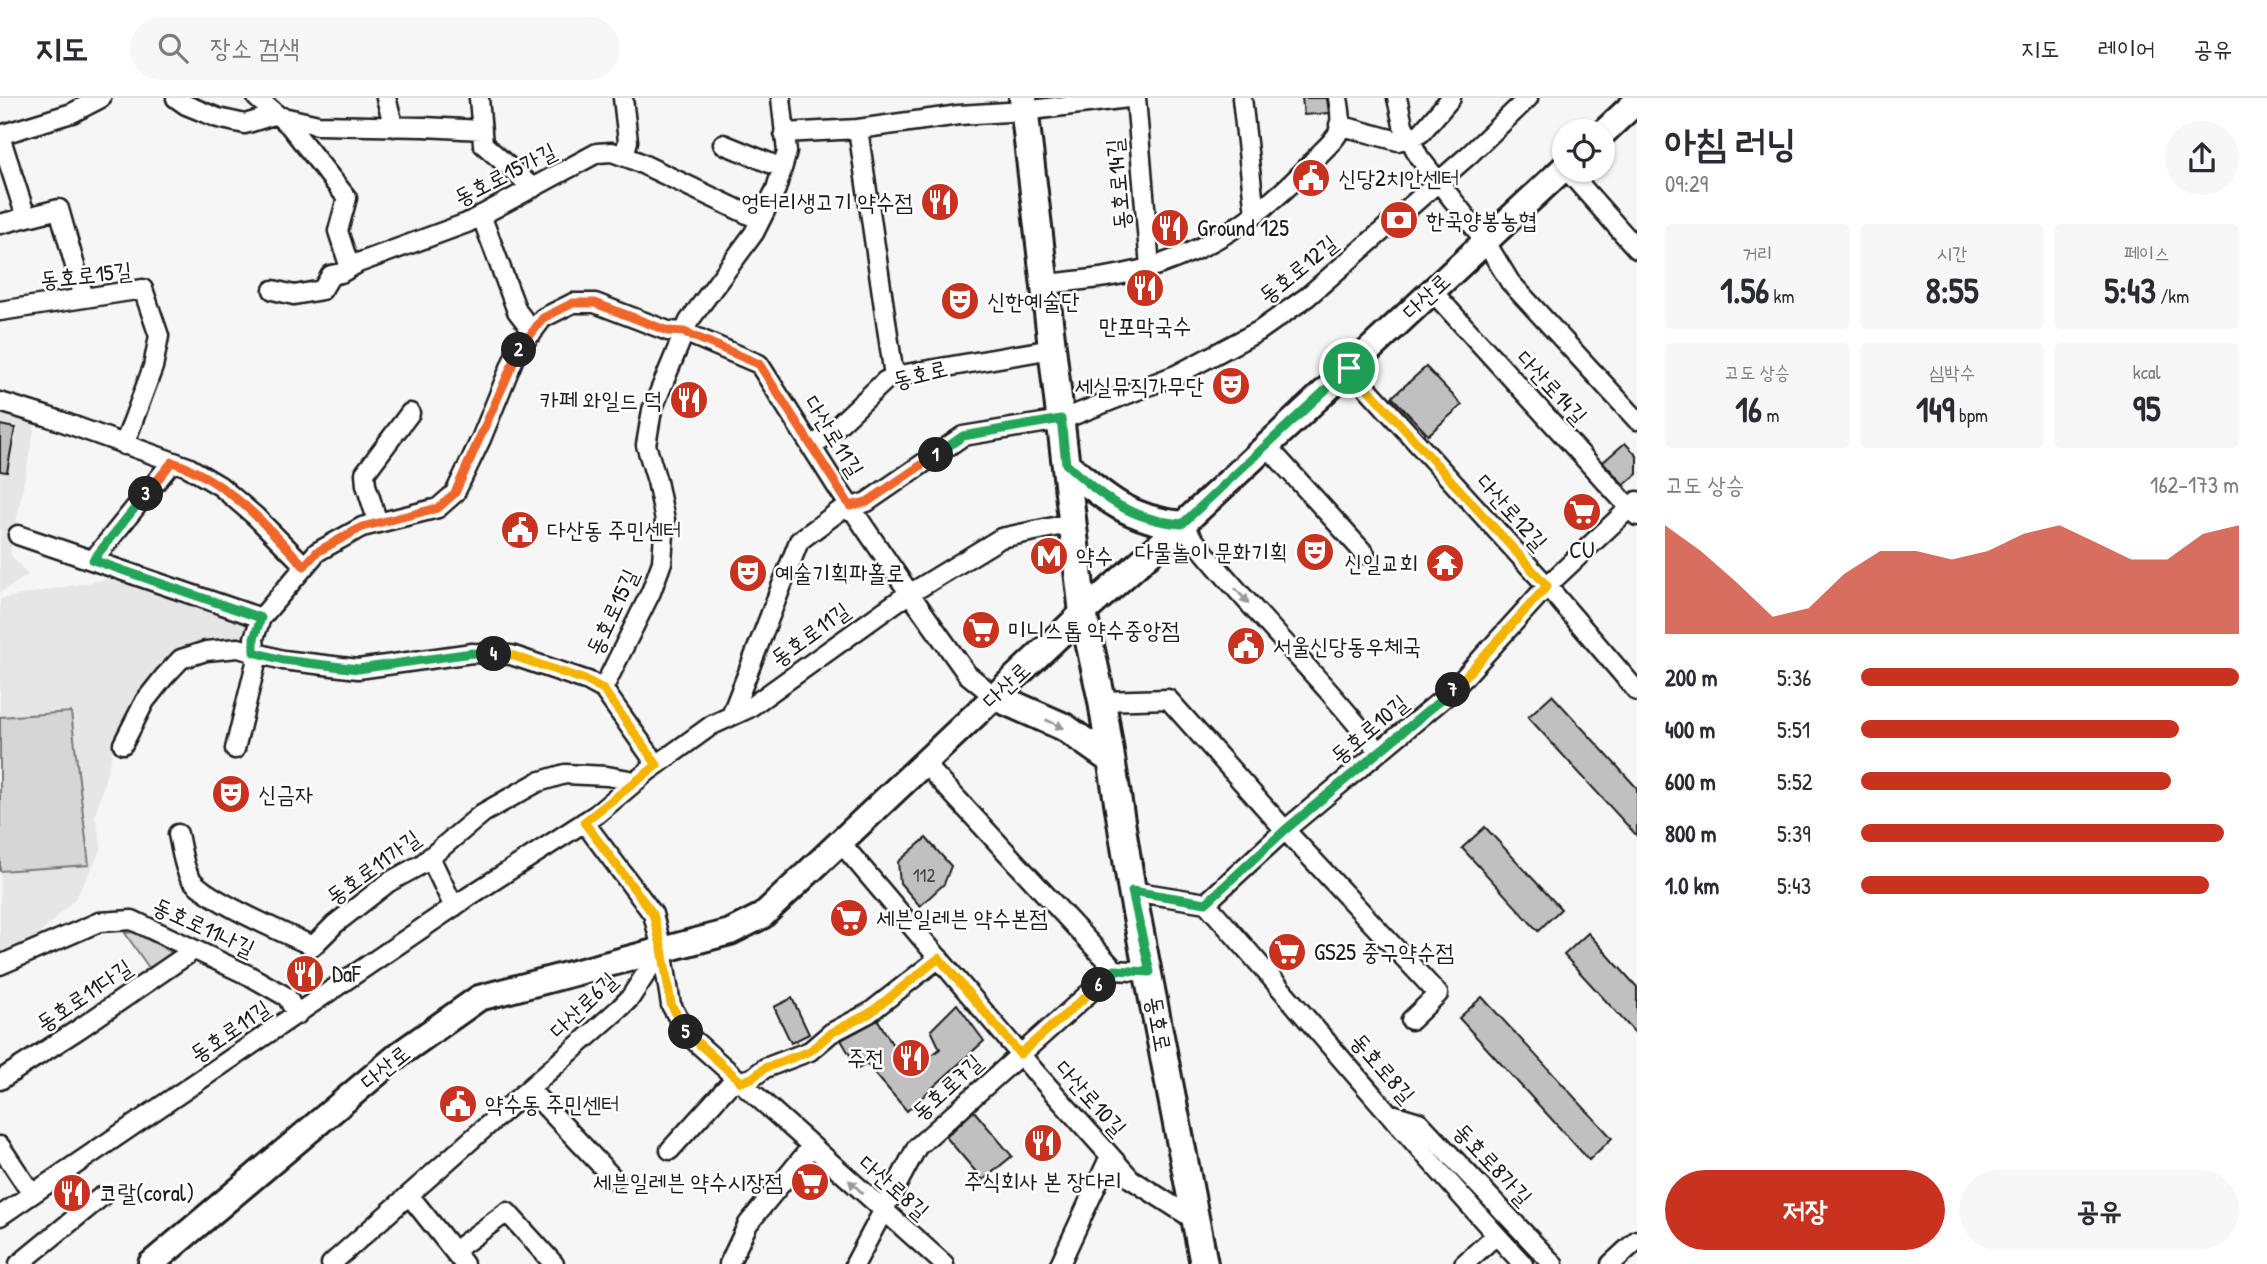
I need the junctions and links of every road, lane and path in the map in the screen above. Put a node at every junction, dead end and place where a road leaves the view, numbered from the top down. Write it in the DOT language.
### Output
graph roads {
  1 [pos="101,98"];
  2 [pos="176,98"];
  3 [pos="257,98"];
  4 [pos="386,98"];
  5 [pos="479,98"];
  6 [pos="623,98"];
  7 [pos="781,98"];
  8 [pos="1128,98"];
  9 [pos="1136,98"];
  10 [pos="1242,98"];
  11 [pos="1338,98"];
  12 [pos="1397,98"];
  13 [pos="1451,98"];
  14 [pos="1528,98"];
  15 [pos="1637,101"];
  16 [pos="1024,105"];
  17 [pos="274,115"];
  18 [pos="1615,121"];
  19 [pos="1339,125"];
  20 [pos="394,127"];
  21 [pos="482,130"];
  22 [pos="858,130"];
  23 [pos="784,133"];
  24 [pos="0,135"];
  25 [pos="1408,138"];
  26 [pos="723,144"];
  27 [pos="624,156"];
  28 [pos="782,168"];
  29 [pos="1439,181"];
  30 [pos="1552,181"];
  31 [pos="1578,182"];
  32 [pos="533,188"];
  33 [pos="1255,214"];
  34 [pos="481,215"];
  35 [pos="26,217"];
  36 [pos="760,220"];
  37 [pos="0,224"];
  38 [pos="1485,241"];
  39 [pos="1637,249"];
  40 [pos="1150,267"];
  41 [pos="350,268"];
  42 [pos="1045,284"];
  43 [pos="273,290"];
  44 [pos="1432,291"];
  45 [pos="85,298"];
  46 [pos="0,311"];
  47 [pos="533,332"];
  48 [pos="684,332"];
  49 [pos="1052,349"];
  50 [pos="1349,368"];
  51 [pos="894,376"];
  52 [pos="0,402"];
  53 [pos="410,413"];
  54 [pos="1061,419"];
  55 [pos="1637,420"];
  56 [pos="124,445"];
  57 [pos="1267,446"];
  58 [pos="811,447"];
  59 [pos="172,462"];
  60 [pos="1066,464"];
  61 [pos="850,506"];
  62 [pos="1634,508"];
  63 [pos="378,523"];
  64 [pos="1073,523"];
  65 [pos="1182,524"];
  66 [pos="18,535"];
  67 [pos="1365,554"];
  68 [pos="93,560"];
  69 [pos="304,566"];
  70 [pos="1547,586"];
  71 [pos="910,594"];
  72 [pos="1083,613"];
  73 [pos="261,618"];
  74 [pos="254,652"];
  75 [pos="603,689"];
  76 [pos="1637,691"];
  77 [pos="994,696"];
  78 [pos="1102,701"];
  79 [pos="731,716"];
  80 [pos="123,744"];
  81 [pos="236,749"];
  82 [pos="1379,752"];
  83 [pos="1111,760"];
  84 [pos="925,764"];
  85 [pos="657,765"];
  86 [pos="635,781"];
  87 [pos="584,822"];
  88 [pos="1285,830"];
  89 [pos="178,834"];
  90 [pos="841,843"];
  91 [pos="430,857"];
  92 [pos="1132,891"];
  93 [pos="1206,903"];
  94 [pos="454,907"];
  95 [pos="662,949"];
  96 [pos="194,950"];
  97 [pos="939,958"];
  98 [pos="0,965"];
  99 [pos="1115,970"];
  100 [pos="1150,972"];
  101 [pos="297,1014"];
  102 [pos="1411,1020"];
  103 [pos="1020,1054"];
  104 [pos="0,1080"];
  105 [pos="741,1082"];
  106 [pos="529,1089"];
  107 [pos="1389,1113"];
  108 [pos="0,1146"];
  109 [pos="812,1146"];
  110 [pos="670,1150"];
  111 [pos="1110,1156"];
  112 [pos="614,1179"];
  113 [pos="33,1194"];
  114 [pos="409,1195"];
  115 [pos="101,1198"];
  116 [pos="882,1210"];
  117 [pos="0,1216"];
  118 [pos="1195,1220"];
  119 [pos="1496,1235"];
  120 [pos="1637,1240"];
  121 [pos="459,1258"];
  122 [pos="19,1264"];
  123 [pos="151,1264"];
  124 [pos="331,1264"];
  125 [pos="554,1264"];
  126 [pos="729,1264"];
  127 [pos="855,1264"];
  128 [pos="944,1264"];
  129 [pos="1060,1264"];
  130 [pos="1204,1264"];
  131 [pos="1464,1264"];
  132 [pos="1522,1264"];
  133 [pos="1553,1264"];
  134 [pos="1611,1264"];
  1 -- 24 [label="street"];
  2 -- 17 [label="street"];
  3 -- 17 [label="street"];
  4 -- 20 [label="street"];
  5 -- 21 [label="street"];
  6 -- 27 [label="street"];
  7 -- 23 [label="street, 동호로15길"];
  8 -- 16 [label="street"];
  9 -- 40 [label="street, 동호로14길"];
  10 -- 33 [label="street"];
  11 -- 19 [label="street"];
  12 -- 25 [label="street"];
  13 -- 25 [label="street"];
  14 -- 29 [label="street, 동호로12길"];
  15 -- 18 [label="main road"];
  16 -- 22 [label="street"];
  16 -- 42 [label="main road, 동호로"];
  17 -- 20 [label="street"];
  17 -- 41 [label="street"];
  19 -- 25 [label="street"];
  19 -- 33 [label="street"];
  20 -- 21 [label="street"];
  21 -- 32 [label="street"];
  22 -- 23 [label="street"];
  22 -- 51 [label="street"];
  23 -- 28 [label="street, 동호로15길"];
  24 -- 35 [label="street"];
  25 -- 29 [label="street"];
  26 -- 28 [label="street"];
  27 -- 32 [label="street, 동호로15가길"];
  27 -- 36 [label="street, 동호로15가길"];
  28 -- 36 [label="street, 동호로15길"];
  29 -- 38 [label="street"];
  29 -- 54 [label="street, 동호로12길"];
  30 -- 38 [label="main road, 다산로"];
  31 -- 39 [label="street"];
  32 -- 34 [label="street, 동호로15가길"];
  33 -- 40 [label="street"];
  34 -- 41 [label="street, 동호로15가길"];
  34 -- 47 [label="street"];
  35 -- 37 [label="street"];
  35 -- 45 [label="street"];
  36 -- 48 [label="street, 동호로15길"];
  38 -- 44 [label="main road, 다산로"];
  38 -- 55 [label="street"];
  40 -- 42 [label="street"];
  41 -- 43 [label="street, 동호로15가길"];
  42 -- 49 [label="main road, 동호로"];
  44 -- 50 [label="main road, 다산로"];
  44 -- 62 [label="street, 다산로14길"];
  45 -- 46 [label="street, 동호로15길"];
  45 -- 56 [label="street, 동호로15길"];
  47 -- 48 [label="street"];
  47 -- 63 [label="street"];
  48 -- 58 [label="street, 다산로11길"];
  48 -- 75 [label="street, 동호로15길"];
  49 -- 51 [label="street, 동호로"];
  49 -- 54 [label="main road, 동호로"];
  50 -- 57 [label="main road, 다산로"];
  50 -- 70 [label="street, 다산로12길"];
  51 -- 58 [label="street, 동호로"];
  52 -- 56 [label="street"];
  53 -- 63 [label="street"];
  54 -- 60 [label="main road, 동호로"];
  54 -- 61 [label="street"];
  56 -- 59 [label="street"];
  57 -- 65 [label="main road, 다산로"];
  57 -- 67 [label="street"];
  58 -- 61 [label="street, 다산로11길"];
  59 -- 68 [label="street"];
  59 -- 69 [label="street"];
  60 -- 64 [label="main road, 동호로"];
  60 -- 65 [label="main road"];
  61 -- 71 [label="street, 다산로11길"];
  61 -- 79 [label="street"];
  62 -- 70 [label="street, 동호로10길"];
  63 -- 69 [label="street"];
  64 -- 71 [label="street, 동호로11길"];
  64 -- 72 [label="main road, 동호로"];
  65 -- 72 [label="main road, 다산로"];
  65 -- 82 [label="street, one-way"];
  66 -- 68 [label="street"];
  68 -- 73 [label="street"];
  69 -- 73 [label="street"];
  70 -- 76 [label="street, 다산로12길"];
  70 -- 82 [label="street, 동호로10길"];
  71 -- 77 [label="street, 다산로11길"];
  71 -- 79 [label="street, 동호로11길"];
  72 -- 77 [label="main road, 다산로"];
  72 -- 78 [label="main road, 동호로"];
  73 -- 74 [label="street"];
  74 -- 75 [label="street, 동호로15길"];
  74 -- 80 [label="street, 동호로15길"];
  74 -- 81 [label="street"];
  75 -- 85 [label="street"];
  77 -- 83 [label="main road, one-way"];
  77 -- 84 [label="main road, 다산로"];
  78 -- 83 [label="main road, 동호로"];
  78 -- 88 [label="street"];
  79 -- 85 [label="street, 동호로11길"];
  82 -- 88 [label="street, 동호로10길"];
  83 -- 92 [label="main road, 동호로"];
  84 -- 90 [label="main road, 다산로"];
  84 -- 99 [label="street"];
  85 -- 86 [label="street, 동호로11길"];
  86 -- 87 [label="street, 동호로11길"];
  86 -- 91 [label="street, 동호로11가길"];
  87 -- 94 [label="street, 동호로11길"];
  87 -- 95 [label="street"];
  88 -- 93 [label="street, 동호로10길"];
  88 -- 102 [label="street"];
  89 -- 91 [label="street, 동호로11가길"];
  90 -- 95 [label="main road, 다산로"];
  90 -- 97 [label="street, 다산로10길"];
  91 -- 94 [label="street"];
  92 -- 93 [label="street"];
  92 -- 100 [label="main road, 동호로"];
  93 -- 107 [label="street, 동호로8길"];
  94 -- 101 [label="street, 동호로11길"];
  95 -- 105 [label="street, 다산로8길"];
  95 -- 106 [label="street, 다산로6길"];
  95 -- 123 [label="main road, 다산로"];
  96 -- 98 [label="street, 동호로11나길"];
  96 -- 101 [label="street, 동호로11나길"];
  96 -- 104 [label="street, 동호로11다길"];
  97 -- 103 [label="street, 다산로10길"];
  97 -- 105 [label="street"];
  99 -- 100 [label="street"];
  99 -- 103 [label="street, 동호로7길"];
  100 -- 118 [label="main road, 동호로"];
  101 -- 113 [label="street, 동호로11길"];
  103 -- 111 [label="street, 다산로10길"];
  103 -- 116 [label="street, 동호로7길"];
  105 -- 109 [label="street, 다산로8길"];
  105 -- 110 [label="street"];
  106 -- 112 [label="street"];
  106 -- 114 [label="street, 다산로6길"];
  107 -- 119 [label="street, 동호로8길"];
  107 -- 133 [label="street, 동호로8가길"];
  108 -- 113 [label="street"];
  116 -- 109 [label="street, 다산로8길, one-way"];
  109 -- 126 [label="street"];
  111 -- 118 [label="street, 다산로10길"];
  111 -- 129 [label="street"];
  113 -- 117 [label="street, 동호로11길"];
  114 -- 121 [label="street"];
  114 -- 124 [label="street, 다산로6길"];
  115 -- 122 [label="street"];
  116 -- 127 [label="street, 동호로7길"];
  116 -- 128 [label="street, 다산로8길"];
  118 -- 130 [label="main road, 동호로"];
  119 -- 131 [label="street"];
  119 -- 132 [label="street, 동호로8길"];
  120 -- 134 [label="street"];
  121 -- 125 [label="street"];
}
